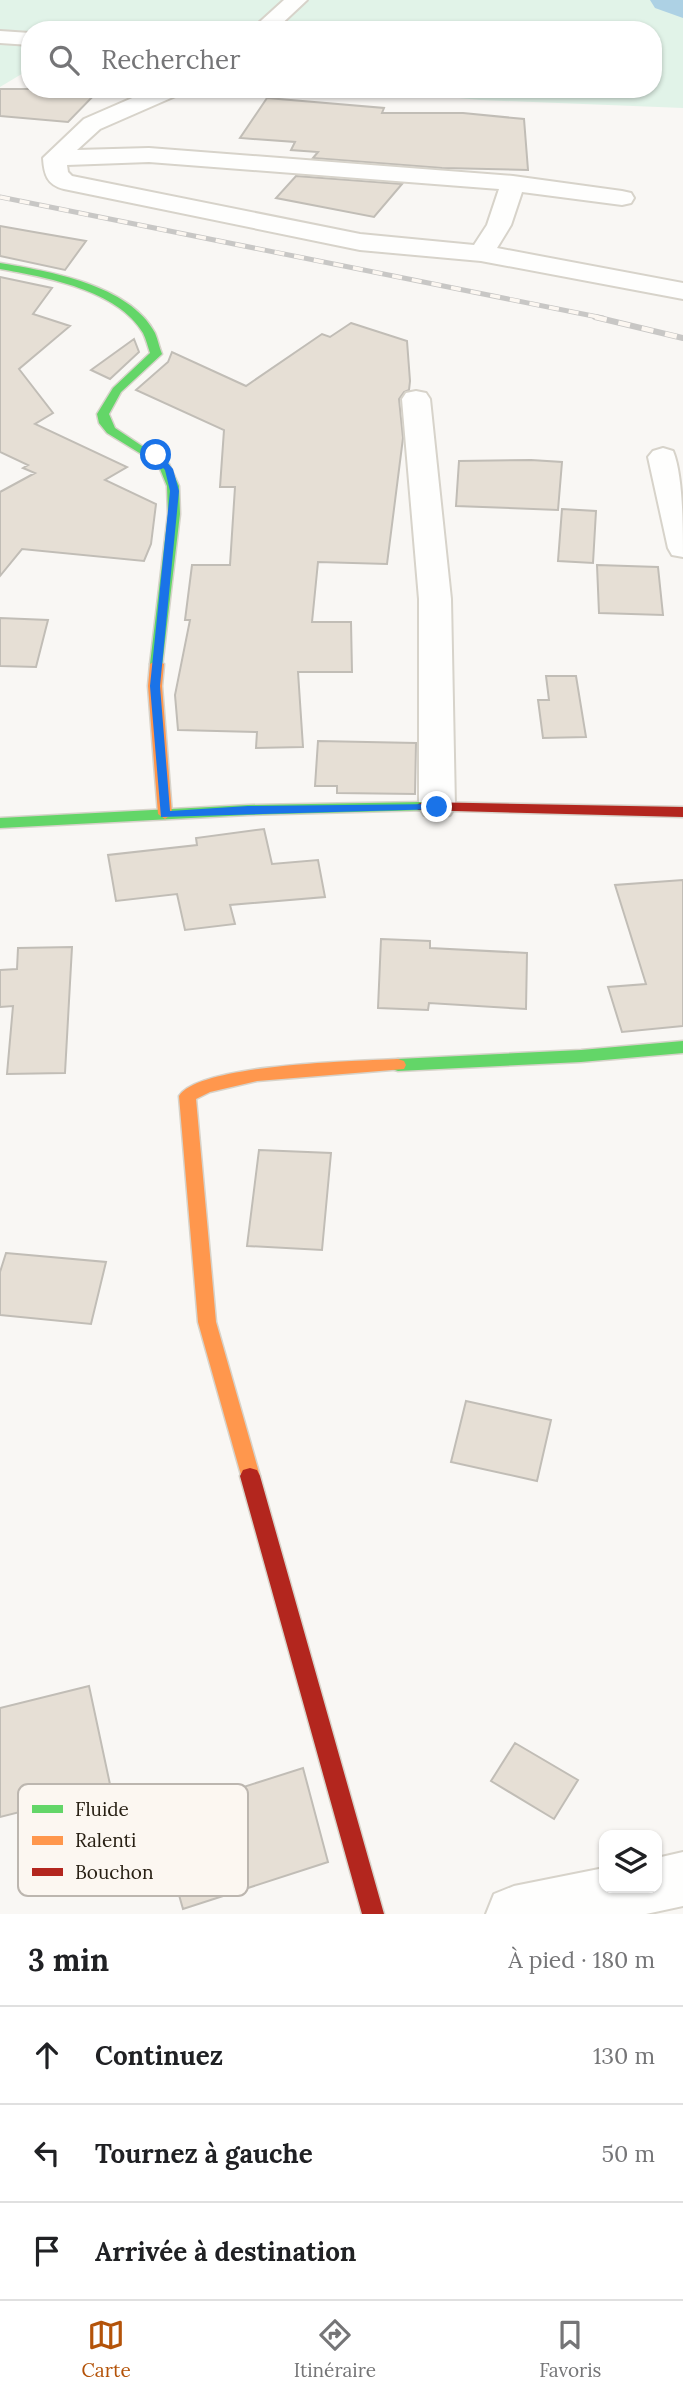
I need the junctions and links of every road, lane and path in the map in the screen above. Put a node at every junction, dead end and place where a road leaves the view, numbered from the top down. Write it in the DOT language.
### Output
graph roads {
  1 [pos="297,0"];
  2 [pos="272,21"];
  3 [pos="0,37"];
  4 [pos="21,38"];
  5 [pos="152,98"];
  6 [pos="55,158"];
  7 [pos="513,183"];
  8 [pos="622,198"];
  9 [pos="481,253"];
  10 [pos="0,266"];
  11 [pos="683,291"];
  12 [pos="416,399"];
  13 [pos="663,457"];
  14 [pos="683,548"];
  15 [pos="437,807"];
  16 [pos="683,812"];
  17 [pos="165,814"];
  18 [pos="0,823"];
  19 [pos="683,1047"];
  20 [pos="683,1879"];
  21 [pos="662,1884"];
  22 [pos="617,1893"];
  23 [pos="373,1914"];
  24 [pos="514,1914"];
  1 -- 2 [label="street"];
  3 -- 4 [label="street"];
  5 -- 6 [label="street"];
  6 -- 7 [label="street"];
  6 -- 9 [label="street"];
  7 -- 8 [label="street"];
  7 -- 9 [label="street"];
  9 -- 11 [label="street"];
  10 -- 17 [label="street"];
  12 -- 15 [label="street"];
  13 -- 14 [label="street"];
  15 -- 16 [label="street"];
  15 -- 17 [label="street"];
  17 -- 18 [label="street"];
  19 -- 23 [label="street"];
  20 -- 21 [label="street"];
  22 -- 24 [label="street"];
}
